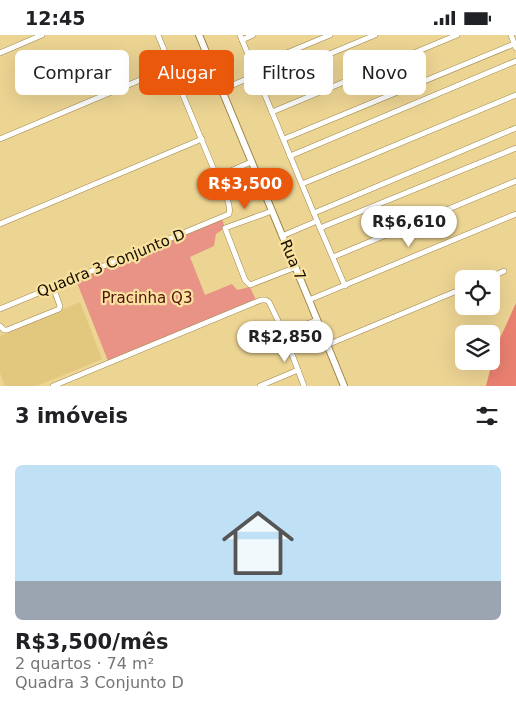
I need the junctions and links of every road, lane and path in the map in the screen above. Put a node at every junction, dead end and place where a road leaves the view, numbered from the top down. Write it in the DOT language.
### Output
graph roads {
  1 [pos="42,35"];
  2 [pos="158,35"];
  3 [pos="199,35"];
  4 [pos="253,35"];
  5 [pos="330,35"];
  6 [pos="375,35"];
  7 [pos="457,35"];
  8 [pos="510,35"];
  9 [pos="241,37"];
  10 [pos="515,46"];
  11 [pos="164,50"];
  12 [pos="205,50"];
  13 [pos="246,50"];
  14 [pos="294,50"];
  15 [pos="0,53"];
  16 [pos="333,53"];
  17 [pos="516,61"];
  18 [pos="139,80"];
  19 [pos="183,95"];
  20 [pos="223,95"];
  21 [pos="265,95"];
  22 [pos="516,95"];
  23 [pos="272,112"];
  24 [pos="516,129"];
  25 [pos="0,139"];
  26 [pos="202,139"];
  27 [pos="284,139"];
  28 [pos="516,148"];
  29 [pos="290,156"];
  30 [pos="251,162"];
  31 [pos="216,177"];
  32 [pos="516,181"];
  33 [pos="302,185"];
  34 [pos="272,211"];
  35 [pos="314,213"];
  36 [pos="516,214"];
  37 [pos="317,221"];
  38 [pos="0,224"];
  39 [pos="320,228"];
  40 [pos="282,236"];
  41 [pos="333,257"];
  42 [pos="296,267"];
  43 [pos="504,271"];
  44 [pos="500,273"];
  45 [pos="345,286"];
  46 [pos="53,287"];
  47 [pos="455,292"];
  48 [pos="309,300"];
  49 [pos="0,309"];
  50 [pos="317,320"];
  51 [pos="0,326"];
  52 [pos="284,333"];
  53 [pos="327,345"];
  54 [pos="298,370"];
  55 [pos="53,386"];
  56 [pos="260,386"];
  57 [pos="304,386"];
  58 [pos="344,386"];
  1 -- 15 [label="street"];
  2 -- 11 [label="street"];
  3 -- 12 [label="main road, Rua 7"];
  4 -- 9 [label="street"];
  5 -- 14 [label="street"];
  6 -- 16 [label="street"];
  7 -- 23 [label="street"];
  8 -- 10 [label="street"];
  9 -- 13 [label="street"];
  10 -- 27 [label="street"];
  17 -- 29 [label="street"];
  18 -- 25 [label="street"];
  19 -- 26 [label="street"];
  20 -- 30 [label="main road, Rua 7"];
  21 -- 23 [label="street"];
  22 -- 33 [label="street"];
  23 -- 27 [label="street"];
  24 -- 35 [label="street"];
  26 -- 31 [label="street"];
  26 -- 38 [label="street"];
  27 -- 29 [label="street"];
  28 -- 39 [label="street"];
  29 -- 33 [label="street"];
  30 -- 31 [label="street"];
  30 -- 34 [label="main road, Rua 7"];
  31 -- 46 [label="street, Quadra 3 Conjunto D"];
  32 -- 41 [label="street"];
  33 -- 35 [label="street"];
  34 -- 40 [label="main road, Rua 7"];
  34 -- 42 [label="street"];
  35 -- 37 [label="street"];
  36 -- 45 [label="street"];
  37 -- 39 [label="street"];
  37 -- 40 [label="street"];
  39 -- 41 [label="street"];
  40 -- 42 [label="main road, Rua 7"];
  41 -- 45 [label="street"];
  42 -- 48 [label="main road, Rua 7"];
  43 -- 44 [label="street"];
  45 -- 48 [label="street"];
  46 -- 49 [label="street, Quadra 3 Conjunto D"];
  46 -- 51 [label="street"];
  47 -- 53 [label="street"];
  48 -- 50 [label="main road, Rua 7"];
  50 -- 52 [label="street"];
  50 -- 53 [label="main road, Rua 7"];
  52 -- 54 [label="street"];
  52 -- 55 [label="street"];
  53 -- 58 [label="main road, Rua 7"];
  54 -- 56 [label="street"];
  54 -- 57 [label="street"];
}
